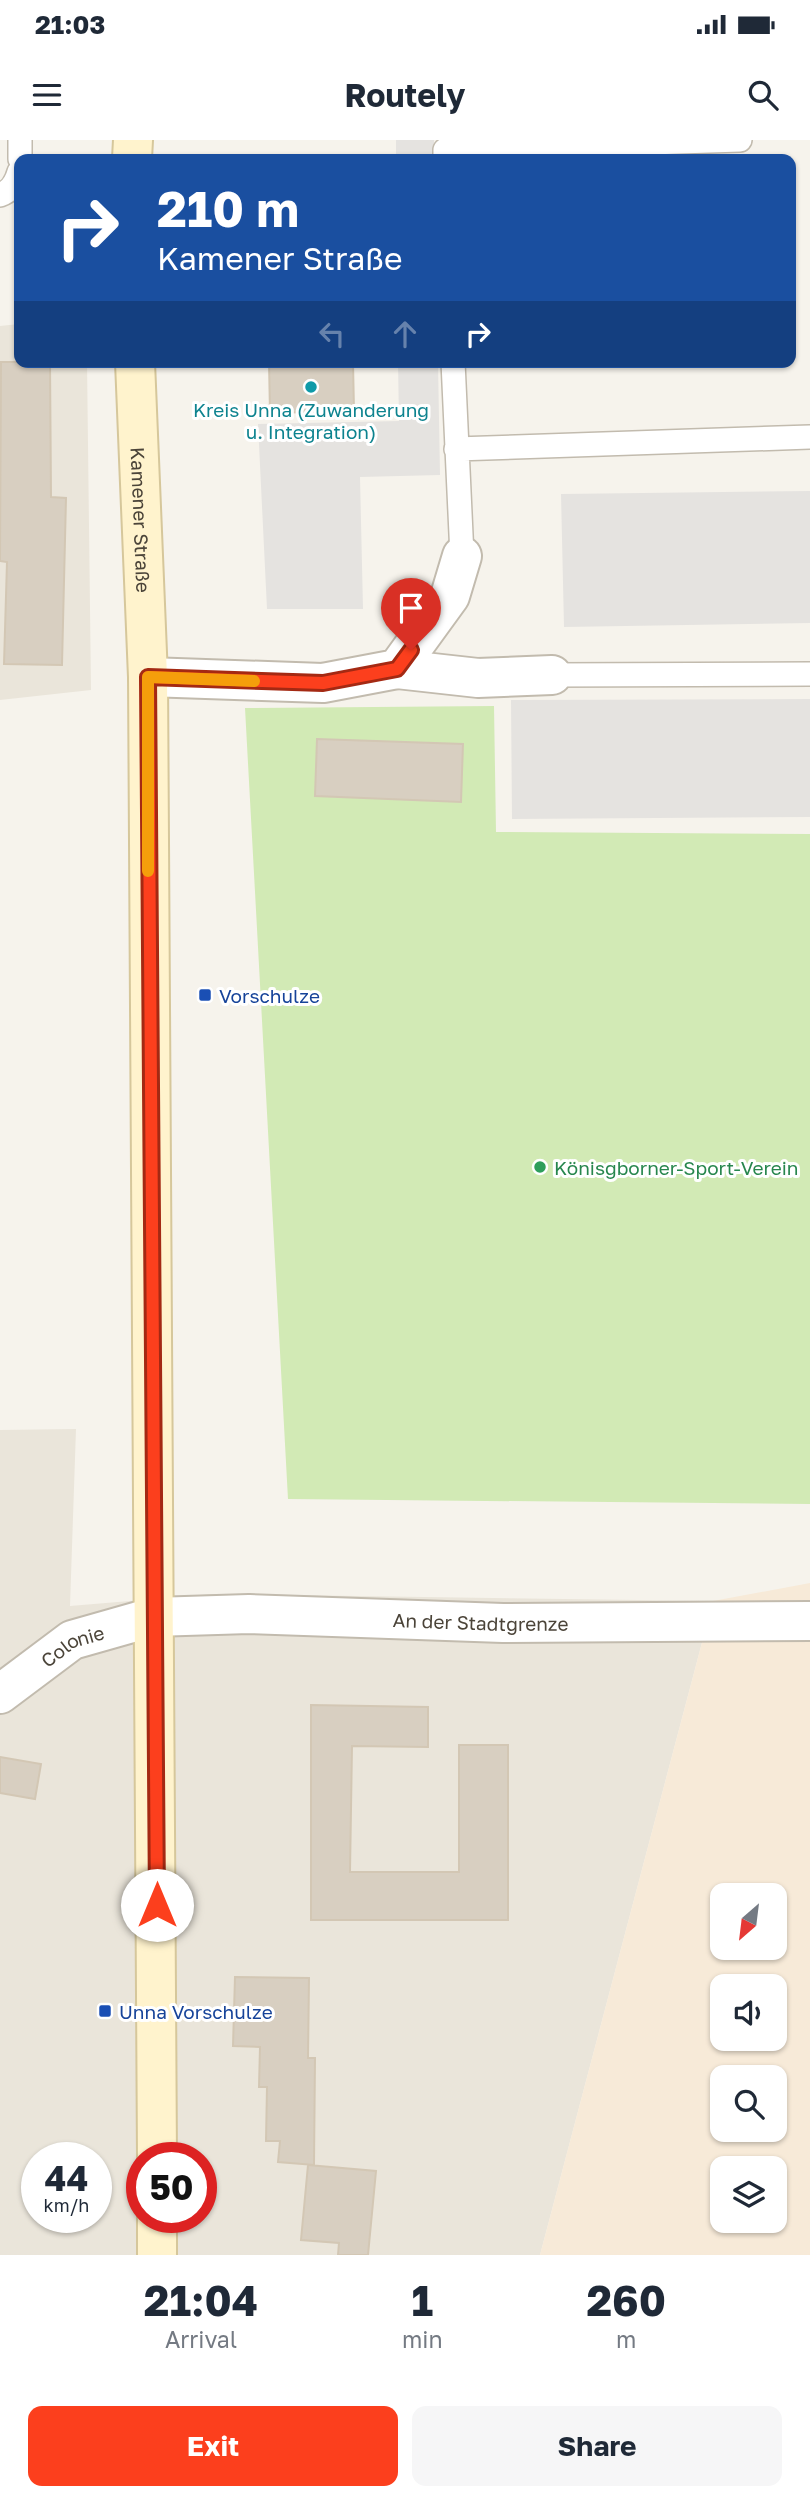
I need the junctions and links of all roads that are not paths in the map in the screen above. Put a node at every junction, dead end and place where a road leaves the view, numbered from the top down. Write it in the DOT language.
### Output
graph roads {
  1 [pos="740,140"];
  2 [pos="445,154"];
  3 [pos="14,184"];
  4 [pos="0,195"];
  5 [pos="135,368"];
  6 [pos="453,368"];
  7 [pos="810,437"];
  8 [pos="456,449"];
  9 [pos="462,556"];
  10 [pos="397,669"];
  11 [pos="810,674"];
  12 [pos="552,675"];
  13 [pos="148,677"];
  14 [pos="153,1617"];
  15 [pos="810,1621"];
  16 [pos="0,1694"];
  17 [pos="157,2142"];
  18 [pos="157,2233"];
  19 [pos="157,2255"];
  1 -- 2 [label="lane"];
  3 -- 4 [label="lane"];
  5 -- 13 [label="main road, Kamener Straße"];
  6 -- 8 [label="lane"];
  7 -- 8 [label="lane"];
  8 -- 9 [label="lane"];
  9 -- 10 [label="street"];
  10 -- 12 [label="street"];
  10 -- 13 [label="street"];
  11 -- 12 [label="lane"];
  13 -- 14 [label="main road, Kamener Straße"];
  14 -- 15 [label="street, An der Stadtgrenze"];
  14 -- 16 [label="street, Colonie"];
  14 -- 17 [label="main road, Kamener Straße"];
  18 -- 19 [label="main road"];
}
